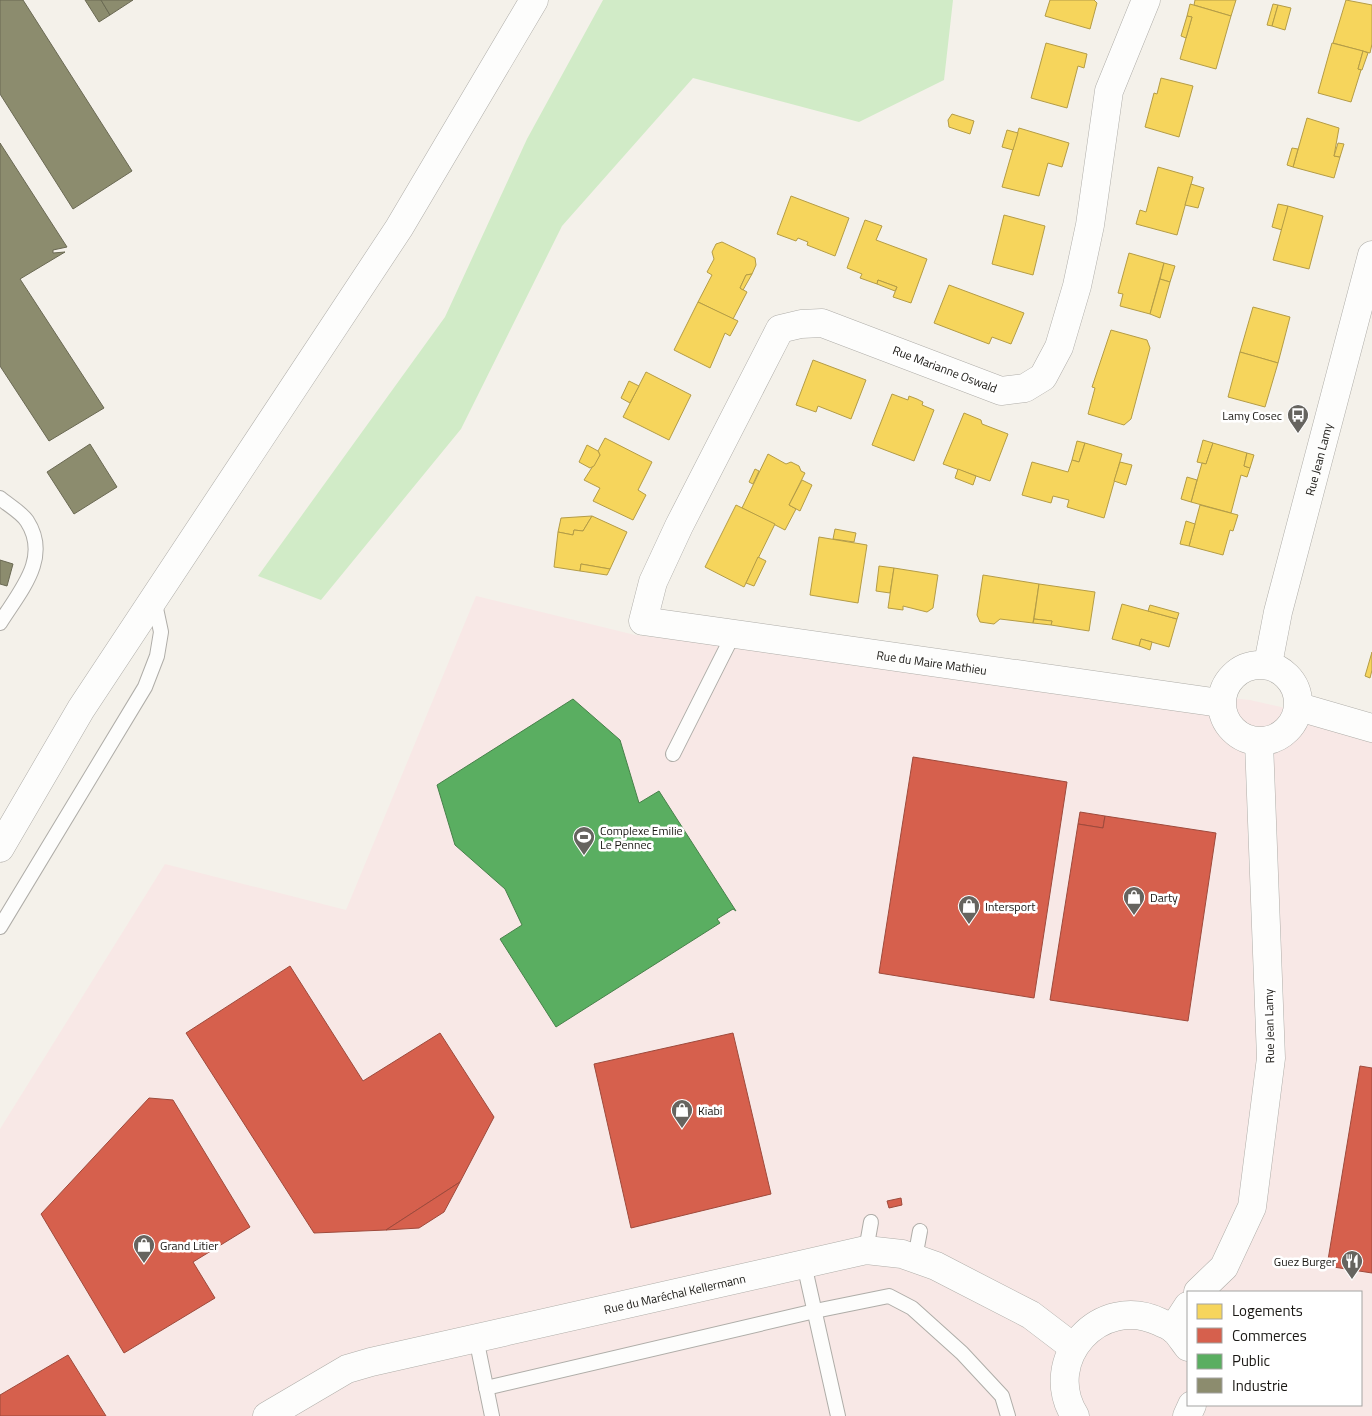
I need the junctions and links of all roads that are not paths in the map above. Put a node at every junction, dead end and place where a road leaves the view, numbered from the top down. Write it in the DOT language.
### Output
graph roads {
  1 [pos="534,0"];
  2 [pos="1146,0"];
  3 [pos="1372,255"];
  4 [pos="0,498"];
  5 [pos="154,597"];
  6 [pos="643,621"];
  7 [pos="0,623"];
  8 [pos="733,635"];
  9 [pos="1268,664"];
  10 [pos="1220,703"];
  11 [pos="1299,707"];
  12 [pos="1372,728"];
  13 [pos="1259,742"];
  14 [pos="673,754"];
  15 [pos="0,848"];
  16 [pos="0,927"];
  17 [pos="871,1222"];
  18 [pos="920,1231"];
  19 [pos="866,1250"];
  20 [pos="915,1258"];
  21 [pos="804,1264"];
  22 [pos="1199,1291"];
  23 [pos="815,1311"];
  24 [pos="1187,1311"];
  25 [pos="476,1338"];
  26 [pos="1181,1338"];
  27 [pos="1073,1347"];
  28 [pos="486,1388"];
  29 [pos="266,1416"];
  30 [pos="492,1416"];
  31 [pos="838,1416"];
  32 [pos="1008,1416"];
  33 [pos="1075,1416"];
  1 -- 5 [label="street"];
  2 -- 6 [label="street, Rue Marianne Oswald"];
  3 -- 9 [label="street, Rue Jean Lamy"];
  4 -- 7 [label="lane"];
  5 -- 15 [label="street"];
  5 -- 16 [label="lane"];
  6 -- 8 [label="street, Rue du Maire Mathieu"];
  8 -- 10 [label="street, Rue du Maire Mathieu"];
  8 -- 14 [label="lane"];
  9 -- 10 [label="street"];
  9 -- 11 [label="street"];
  10 -- 13 [label="street"];
  11 -- 12 [label="street"];
  11 -- 13 [label="street"];
  13 -- 22 [label="street, Rue Jean Lamy"];
  17 -- 19 [label="lane"];
  18 -- 20 [label="lane"];
  19 -- 20 [label="street, Rue du Maréchal Kellermann"];
  19 -- 21 [label="street, Rue du Maréchal Kellermann"];
  20 -- 27 [label="street, Rue du Maréchal Kellermann"];
  21 -- 23 [label="lane"];
  21 -- 25 [label="street, Rue du Maréchal Kellermann"];
  23 -- 28 [label="lane"];
  23 -- 31 [label="lane"];
  23 -- 32 [label="lane"];
  24 -- 26 [label="street"];
  25 -- 28 [label="lane"];
  25 -- 29 [label="street, Rue du Maréchal Kellermann"];
  26 -- 27 [label="street"];
  27 -- 33 [label="street"];
  28 -- 30 [label="lane"];
}
